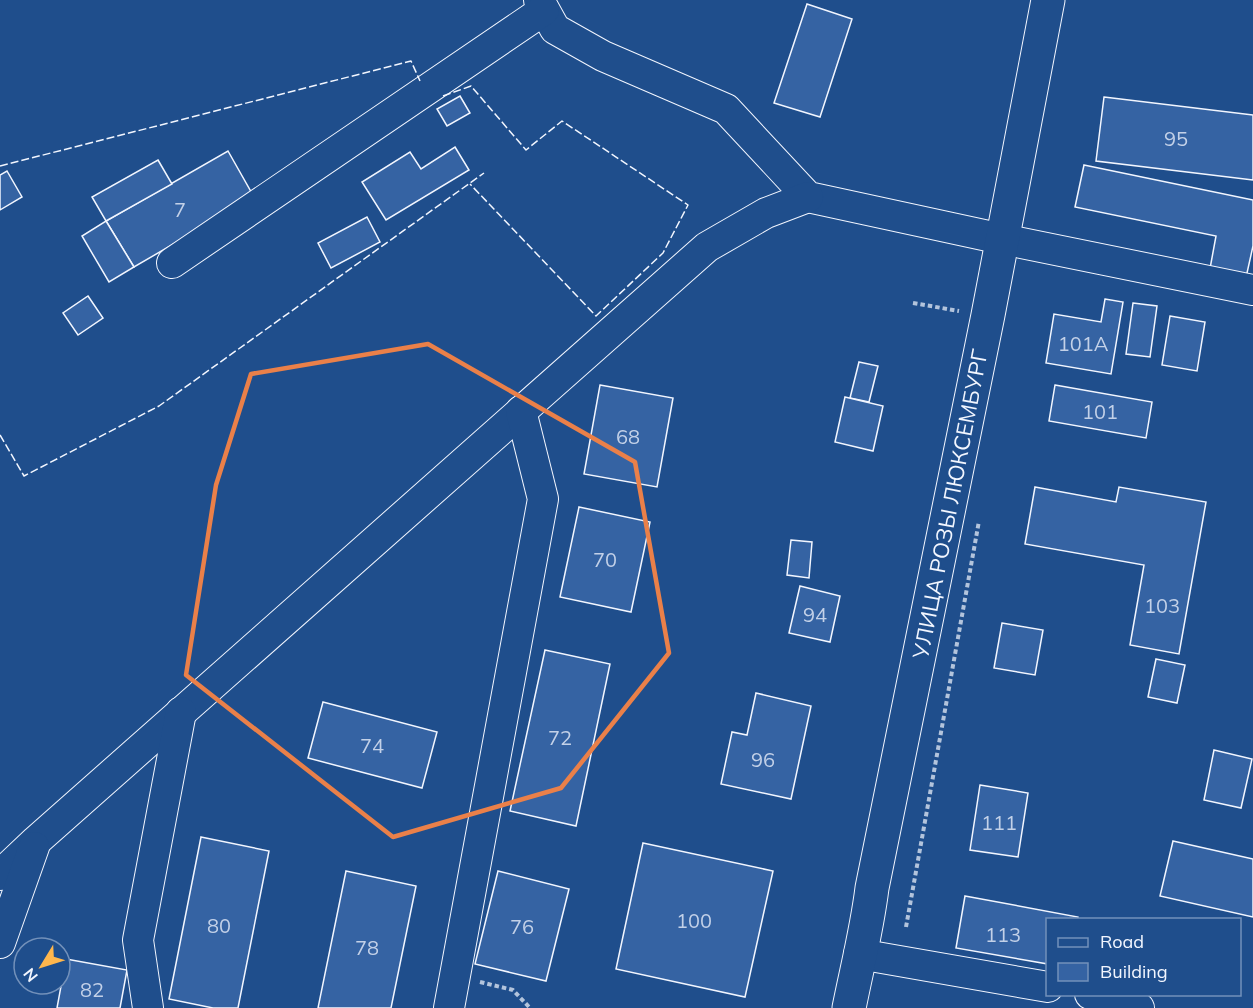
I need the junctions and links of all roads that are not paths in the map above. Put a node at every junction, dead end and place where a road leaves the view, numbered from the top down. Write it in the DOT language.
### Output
graph roads {
  1 [pos="1048,0"];
  2 [pos="542,5"];
  3 [pos="808,197"];
  4 [pos="1002,238"];
  5 [pos="172,263"];
  6 [pos="1253,290"];
  7 [pos="521,411"];
  8 [pos="181,712"];
  9 [pos="36,841"];
  10 [pos="0,875"];
  11 [pos="0,943"];
  12 [pos="859,954"];
  13 [pos="1046,987"];
  14 [pos="1100,996"];
  15 [pos="148,1008"];
  16 [pos="449,1008"];
  17 [pos="849,1008"];
  18 [pos="1139,1008"];
  1 -- 4 [label="main road, УЛИЦА РОЗЫ ЛЮКСЕМБУРГ"];
  2 -- 3 [label="street"];
  2 -- 5 [label="street"];
  3 -- 4 [label="street"];
  3 -- 7 [label="street"];
  4 -- 6 [label="street"];
  4 -- 12 [label="main road, УЛИЦА РОЗЫ ЛЮКСЕМБУРГ"];
  7 -- 8 [label="street"];
  7 -- 16 [label="street"];
  8 -- 9 [label="street"];
  8 -- 15 [label="street"];
  9 -- 10 [label="street"];
  9 -- 11 [label="street"];
  12 -- 13 [label="street"];
  12 -- 17 [label="main road, УЛИЦА РОЗЫ ЛЮКСЕМБУРГ"];
  14 -- 18 [label="street"];
}
